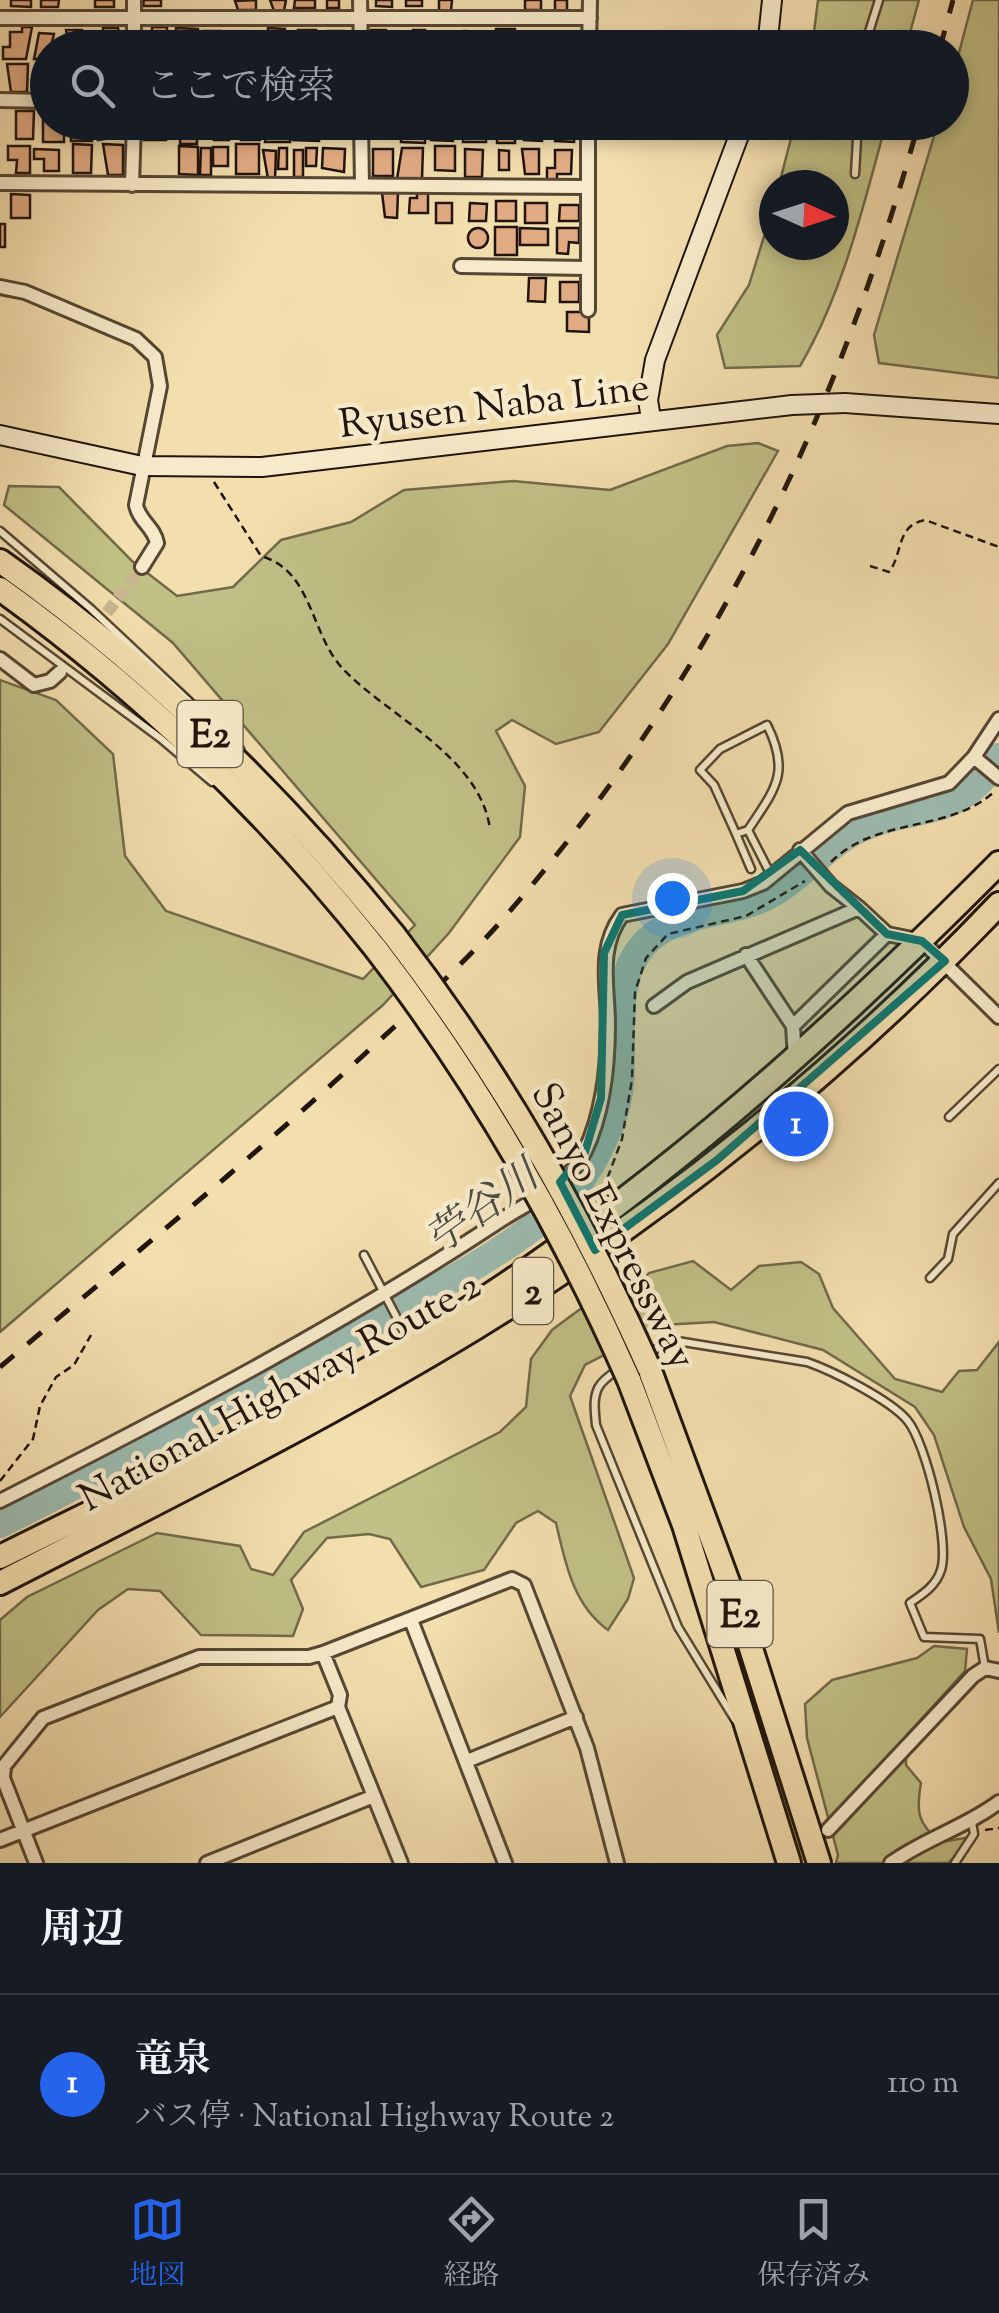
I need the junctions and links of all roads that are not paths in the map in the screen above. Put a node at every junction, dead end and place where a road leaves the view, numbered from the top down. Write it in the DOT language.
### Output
graph roads {
  1 [pos="134,0"];
  2 [pos="360,0"];
  3 [pos="590,0"];
  4 [pos="772,0"];
  5 [pos="879,0"];
  6 [pos="0,18"];
  7 [pos="134,18"];
  8 [pos="360,18"];
  9 [pos="590,18"];
  10 [pos="134,30"];
  11 [pos="360,30"];
  12 [pos="590,30"];
  13 [pos="769,30"];
  14 [pos="870,30"];
  15 [pos="0,100"];
  16 [pos="30,101"];
  17 [pos="133,140"];
  18 [pos="361,140"];
  19 [pos="588,140"];
  20 [pos="737,140"];
  21 [pos="857,140"];
  22 [pos="856,174"];
  23 [pos="0,184"];
  24 [pos="132,184"];
  25 [pos="362,184"];
  26 [pos="588,187"];
  27 [pos="461,266"];
  28 [pos="588,268"];
  29 [pos="0,287"];
  30 [pos="588,310"];
  31 [pos="999,414"];
  32 [pos="651,419"];
  33 [pos="0,435"];
  34 [pos="142,466"];
  35 [pos="0,531"];
  36 [pos="0,562"];
  37 [pos="142,567"];
  38 [pos="0,590"];
  39 [pos="0,619"];
  40 [pos="0,660"];
  41 [pos="60,672"];
  42 [pos="999,719"];
  43 [pos="977,759"];
  44 [pos="998,777"];
  45 [pos="748,830"];
  46 [pos="736,834"];
  47 [pos="802,852"];
  48 [pos="312,855"];
  49 [pos="999,863"];
  50 [pos="751,869"];
  51 [pos="772,876"];
  52 [pos="999,904"];
  53 [pos="859,908"];
  54 [pos="887,934"];
  55 [pos="922,941"];
  56 [pos="746,956"];
  57 [pos="944,961"];
  58 [pos="654,1006"];
  59 [pos="999,1016"];
  60 [pos="792,1026"];
  61 [pos="795,1059"];
  62 [pos="999,1069"];
  63 [pos="949,1117"];
  64 [pos="999,1183"];
  65 [pos="364,1254"];
  66 [pos="930,1278"];
  67 [pos="386,1297"];
  68 [pos="404,1332"];
  69 [pos="639,1374"];
  70 [pos="0,1501"];
  71 [pos="0,1557"];
  72 [pos="0,1582"];
  73 [pos="411,1620"];
  74 [pos="323,1654"];
  75 [pos="992,1669"];
  76 [pos="338,1707"];
  77 [pos="576,1717"];
  78 [pos="756,1750"];
  79 [pos="466,1761"];
  80 [pos="374,1796"];
  81 [pos="999,1802"];
  82 [pos="972,1822"];
  83 [pos="23,1830"];
  84 [pos="828,1830"];
  85 [pos="0,1840"];
  86 [pos="36,1863"];
  87 [pos="206,1863"];
  88 [pos="401,1863"];
  89 [pos="505,1863"];
  90 [pos="618,1863"];
  91 [pos="788,1863"];
  92 [pos="819,1863"];
  93 [pos="892,1863"];
  94 [pos="956,1863"];
  1 -- 7 [label="street"];
  2 -- 8 [label="street"];
  3 -- 9 [label="street"];
  4 -- 13 [label="main road"];
  5 -- 14 [label="lane"];
  6 -- 7 [label="street"];
  7 -- 8 [label="street"];
  7 -- 10 [label="street"];
  8 -- 9 [label="street"];
  8 -- 11 [label="street"];
  9 -- 12 [label="street"];
  15 -- 16 [label="street"];
  17 -- 24 [label="street"];
  18 -- 25 [label="street"];
  19 -- 26 [label="street"];
  20 -- 32 [label="main road"];
  21 -- 22 [label="lane"];
  23 -- 24 [label="street"];
  24 -- 25 [label="street"];
  25 -- 26 [label="street"];
  26 -- 28 [label="street"];
  27 -- 28 [label="street"];
  28 -- 30 [label="street"];
  29 -- 34 [label="street"];
  31 -- 32 [label="main road, Ryusen Naba Line, bridge"];
  32 -- 34 [label="main road, Ryusen Naba Line"];
  33 -- 34 [label="main road, Ryusen Naba Line"];
  34 -- 37 [label="street"];
  35 -- 48 [label="lane"];
  36 -- 48 [label="highway, Sanyo Expressway / E2"];
  38 -- 48 [label="highway, Sanyo Expressway / E2"];
  39 -- 48 [label="lane"];
  40 -- 41 [label="street"];
  42 -- 43 [label="street"];
  43 -- 44 [label="street"];
  43 -- 47 [label="street"];
  45 -- 46 [label="lane"];
  45 -- 46 [label="lane"];
  45 -- 51 [label="lane"];
  46 -- 50 [label="lane"];
  47 -- 51 [label="street"];
  47 -- 53 [label="street"];
  48 -- 69 [label="highway, Sanyo Expressway / E2, bridge"];
  49 -- 55 [label="highway, National Highway Route 2 / 2"];
  51 -- 67 [label="street"];
  52 -- 57 [label="highway, National Highway Route 2 / 2"];
  53 -- 54 [label="street"];
  53 -- 56 [label="street"];
  54 -- 55 [label="street"];
  54 -- 60 [label="street"];
  55 -- 57 [label="street"];
  55 -- 61 [label="highway, National Highway Route 2 / 2"];
  56 -- 58 [label="street"];
  56 -- 60 [label="street"];
  57 -- 59 [label="street"];
  57 -- 72 [label="highway, National Highway Route 2 / 2"];
  60 -- 61 [label="street"];
  61 -- 68 [label="highway, National Highway Route 2 / 2"];
  62 -- 63 [label="lane"];
  64 -- 66 [label="lane"];
  65 -- 67 [label="lane"];
  67 -- 68 [label="lane"];
  67 -- 70 [label="street"];
  68 -- 71 [label="highway, National Highway Route 2 / 2"];
  69 -- 78 [label="highway, Sanyo Expressway / E2"];
  69 -- 92 [label="highway, Sanyo Expressway / E2"];
  73 -- 74 [label="street"];
  73 -- 77 [label="street"];
  73 -- 79 [label="street"];
  74 -- 76 [label="street"];
  74 -- 83 [label="street"];
  75 -- 78 [label="lane"];
  75 -- 84 [label="street"];
  76 -- 80 [label="street"];
  76 -- 83 [label="street"];
  77 -- 79 [label="street"];
  77 -- 90 [label="street"];
  78 -- 91 [label="highway, Sanyo Expressway / E2"];
  79 -- 89 [label="street"];
  80 -- 87 [label="street"];
  80 -- 88 [label="street"];
  81 -- 82 [label="street"];
  82 -- 93 [label="street"];
  82 -- 94 [label="lane"];
  83 -- 85 [label="street"];
  83 -- 86 [label="street"];
}
